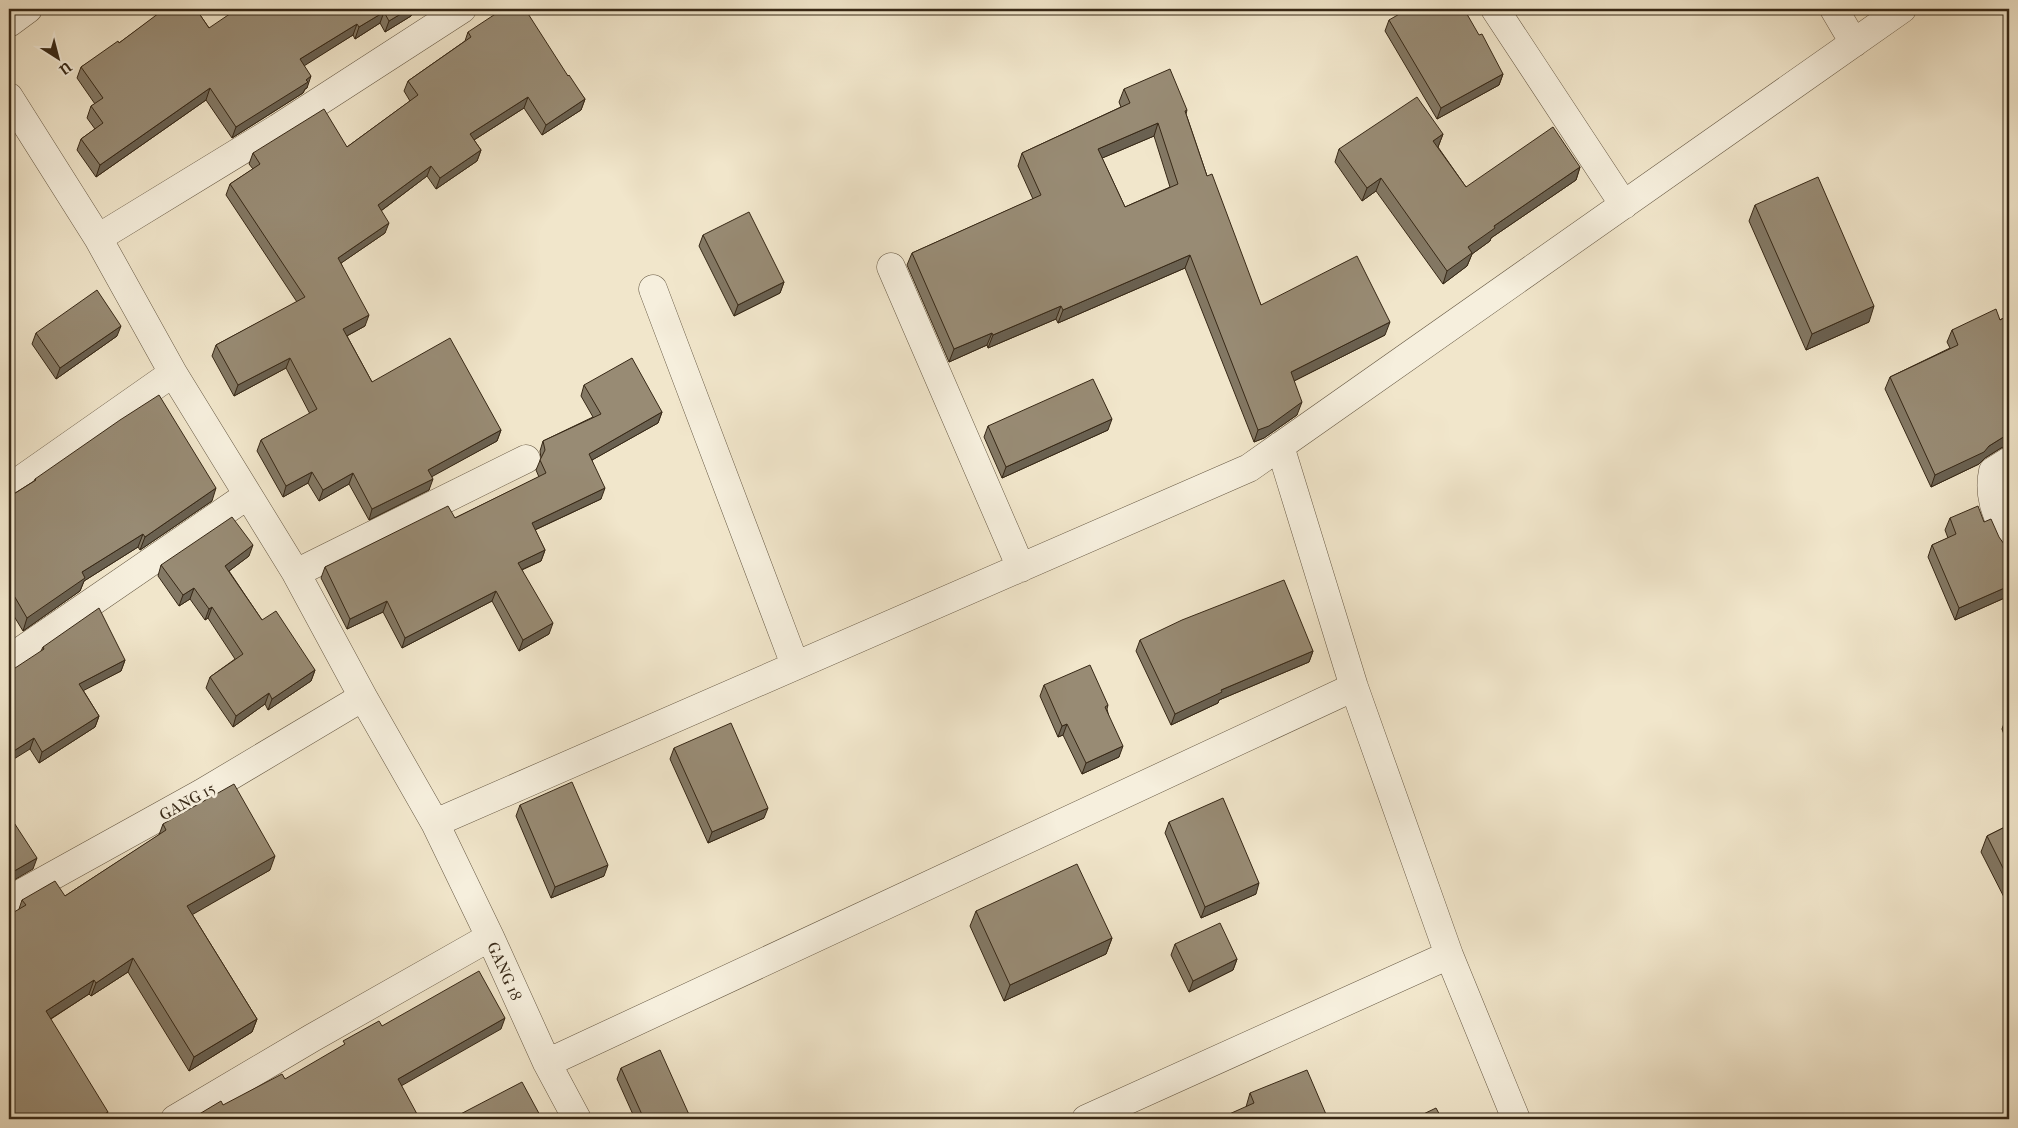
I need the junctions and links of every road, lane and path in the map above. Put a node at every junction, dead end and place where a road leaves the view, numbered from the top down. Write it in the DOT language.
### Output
graph roads {
  1 [pos="28,9"];
  2 [pos="462,9"];
  3 [pos="1495,9"];
  4 [pos="1834,9"];
  5 [pos="1902,9"];
  6 [pos="9,23"];
  7 [pos="1854,43"];
  8 [pos="9,96"];
  9 [pos="1624,205"];
  10 [pos="98,238"];
  11 [pos="891,267"];
  12 [pos="653,289"];
  13 [pos="173,373"];
  14 [pos="1280,446"];
  15 [pos="526,459"];
  16 [pos="2009,461"];
  17 [pos="9,488"];
  18 [pos="248,495"];
  19 [pos="2009,543"];
  20 [pos="1021,568"];
  21 [pos="296,572"];
  22 [pos="9,659"];
  23 [pos="795,665"];
  24 [pos="1354,687"];
  25 [pos="363,697"];
  26 [pos="435,823"];
  27 [pos="9,900"];
  28 [pos="490,937"];
  29 [pos="1449,955"];
  30 [pos="547,1063"];
  31 [pos="175,1119"];
  32 [pos="577,1119"];
  33 [pos="1086,1119"];
  34 [pos="1516,1119"];
  1 -- 6 [label="street"];
  2 -- 10 [label="street"];
  3 -- 9 [label="street"];
  4 -- 7 [label="street"];
  5 -- 7 [label="street"];
  7 -- 9 [label="street"];
  8 -- 10 [label="street, GANG 18"];
  9 -- 14 [label="street"];
  10 -- 13 [label="street, GANG 18"];
  11 -- 20 [label="street"];
  12 -- 23 [label="street"];
  13 -- 17 [label="street"];
  13 -- 18 [label="street, GANG 18"];
  14 -- 20 [label="street"];
  14 -- 24 [label="street"];
  15 -- 21 [label="street"];
  16 -- 19 [label="street"];
  18 -- 21 [label="street, GANG 18"];
  18 -- 22 [label="street"];
  20 -- 23 [label="street"];
  21 -- 25 [label="street, GANG 18"];
  23 -- 26 [label="street"];
  24 -- 29 [label="street"];
  24 -- 30 [label="street"];
  25 -- 26 [label="street, GANG 18"];
  25 -- 27 [label="street, GANG 15"];
  26 -- 28 [label="street, GANG 18"];
  28 -- 30 [label="street, GANG 18"];
  28 -- 31 [label="street"];
  29 -- 33 [label="street"];
  29 -- 34 [label="street"];
  30 -- 32 [label="street, GANG 18"];
}
